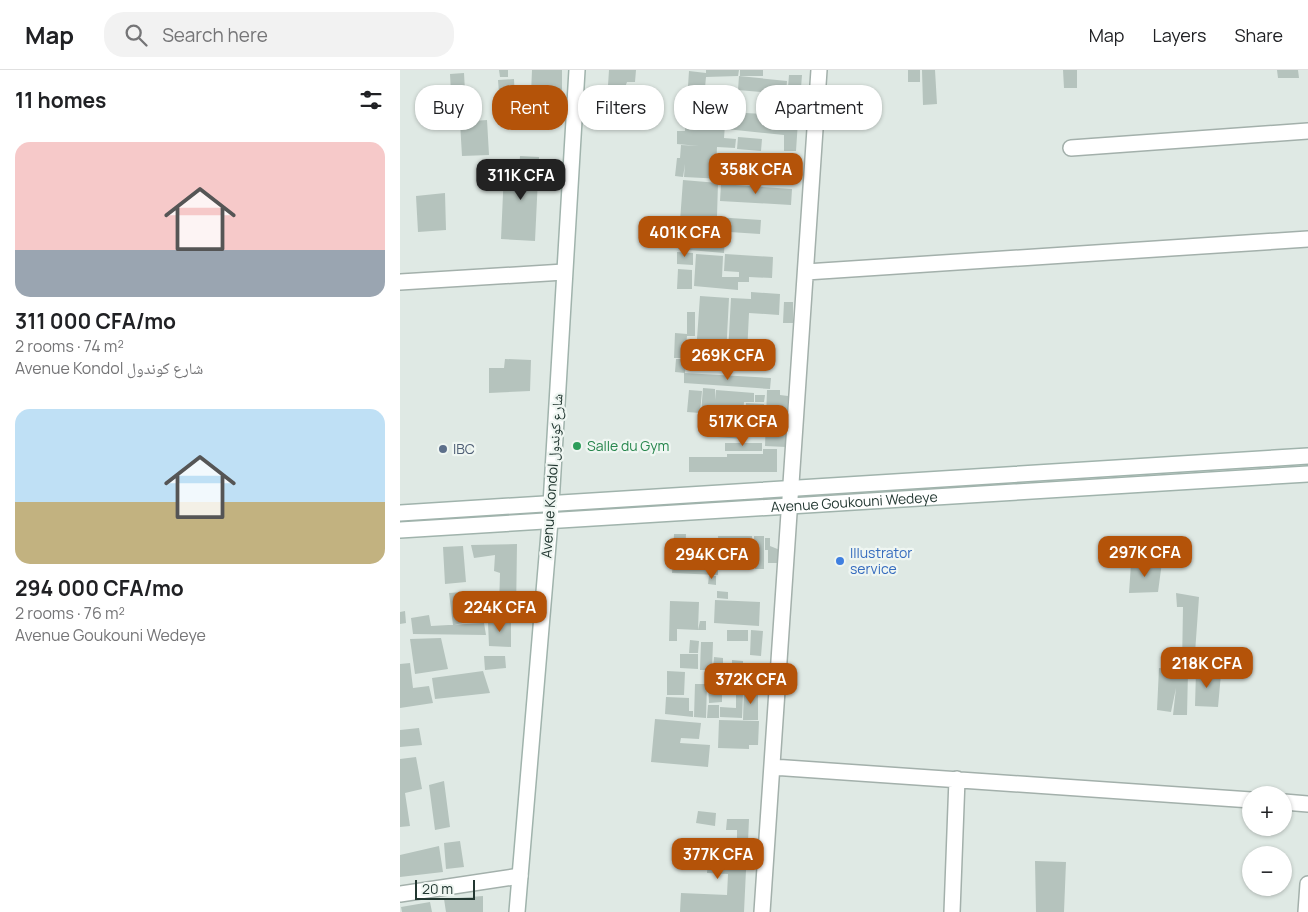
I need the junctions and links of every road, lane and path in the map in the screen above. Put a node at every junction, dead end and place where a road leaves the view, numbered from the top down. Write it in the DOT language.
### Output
graph roads {
  1 [pos="577,70"];
  2 [pos="819,70"];
  3 [pos="1308,131"];
  4 [pos="1071,148"];
  5 [pos="1308,239"];
  6 [pos="564,272"];
  7 [pos="806,272"];
  8 [pos="400,282"];
  9 [pos="1308,456"];
  10 [pos="1308,474"];
  11 [pos="790,488"];
  12 [pos="551,503"];
  13 [pos="789,506"];
  14 [pos="400,512"];
  15 [pos="550,520"];
  16 [pos="400,530"];
  17 [pos="772,767"];
  18 [pos="957,780"];
  19 [pos="1242,799"];
  20 [pos="1292,803"];
  21 [pos="1308,804"];
  22 [pos="520,876"];
  23 [pos="1308,884"];
  24 [pos="400,894"];
  25 [pos="517,912"];
  26 [pos="762,912"];
  27 [pos="952,912"];
  28 [pos="1306,912"];
  1 -- 6 [label="street, Avenue Kondol شارع كوندول"];
  2 -- 7 [label="street"];
  3 -- 4 [label="street"];
  5 -- 7 [label="street"];
  6 -- 8 [label="street"];
  6 -- 12 [label="street, Avenue Kondol شارع كوندول"];
  7 -- 11 [label="street"];
  9 -- 11 [label="street, Avenue Goukouni Wedeye"];
  10 -- 13 [label="street, Avenue Goukouni Wedeye"];
  11 -- 12 [label="street, Avenue Goukouni Wedeye"];
  11 -- 13 [label="street"];
  12 -- 14 [label="street, Avenue Goukouni Wedeye"];
  12 -- 15 [label="street, Avenue Kondol شارع كوندول"];
  13 -- 15 [label="street, Avenue Goukouni Wedeye"];
  13 -- 17 [label="street"];
  15 -- 16 [label="street, Avenue Goukouni Wedeye"];
  15 -- 22 [label="street, Avenue Kondol شارع كوندول"];
  17 -- 18 [label="street"];
  17 -- 26 [label="street"];
  18 -- 19 [label="street"];
  18 -- 27 [label="street"];
  20 -- 21 [label="street"];
  22 -- 24 [label="street"];
  22 -- 25 [label="street, Avenue Kondol شارع كوندول"];
  23 -- 28 [label="street"];
}
